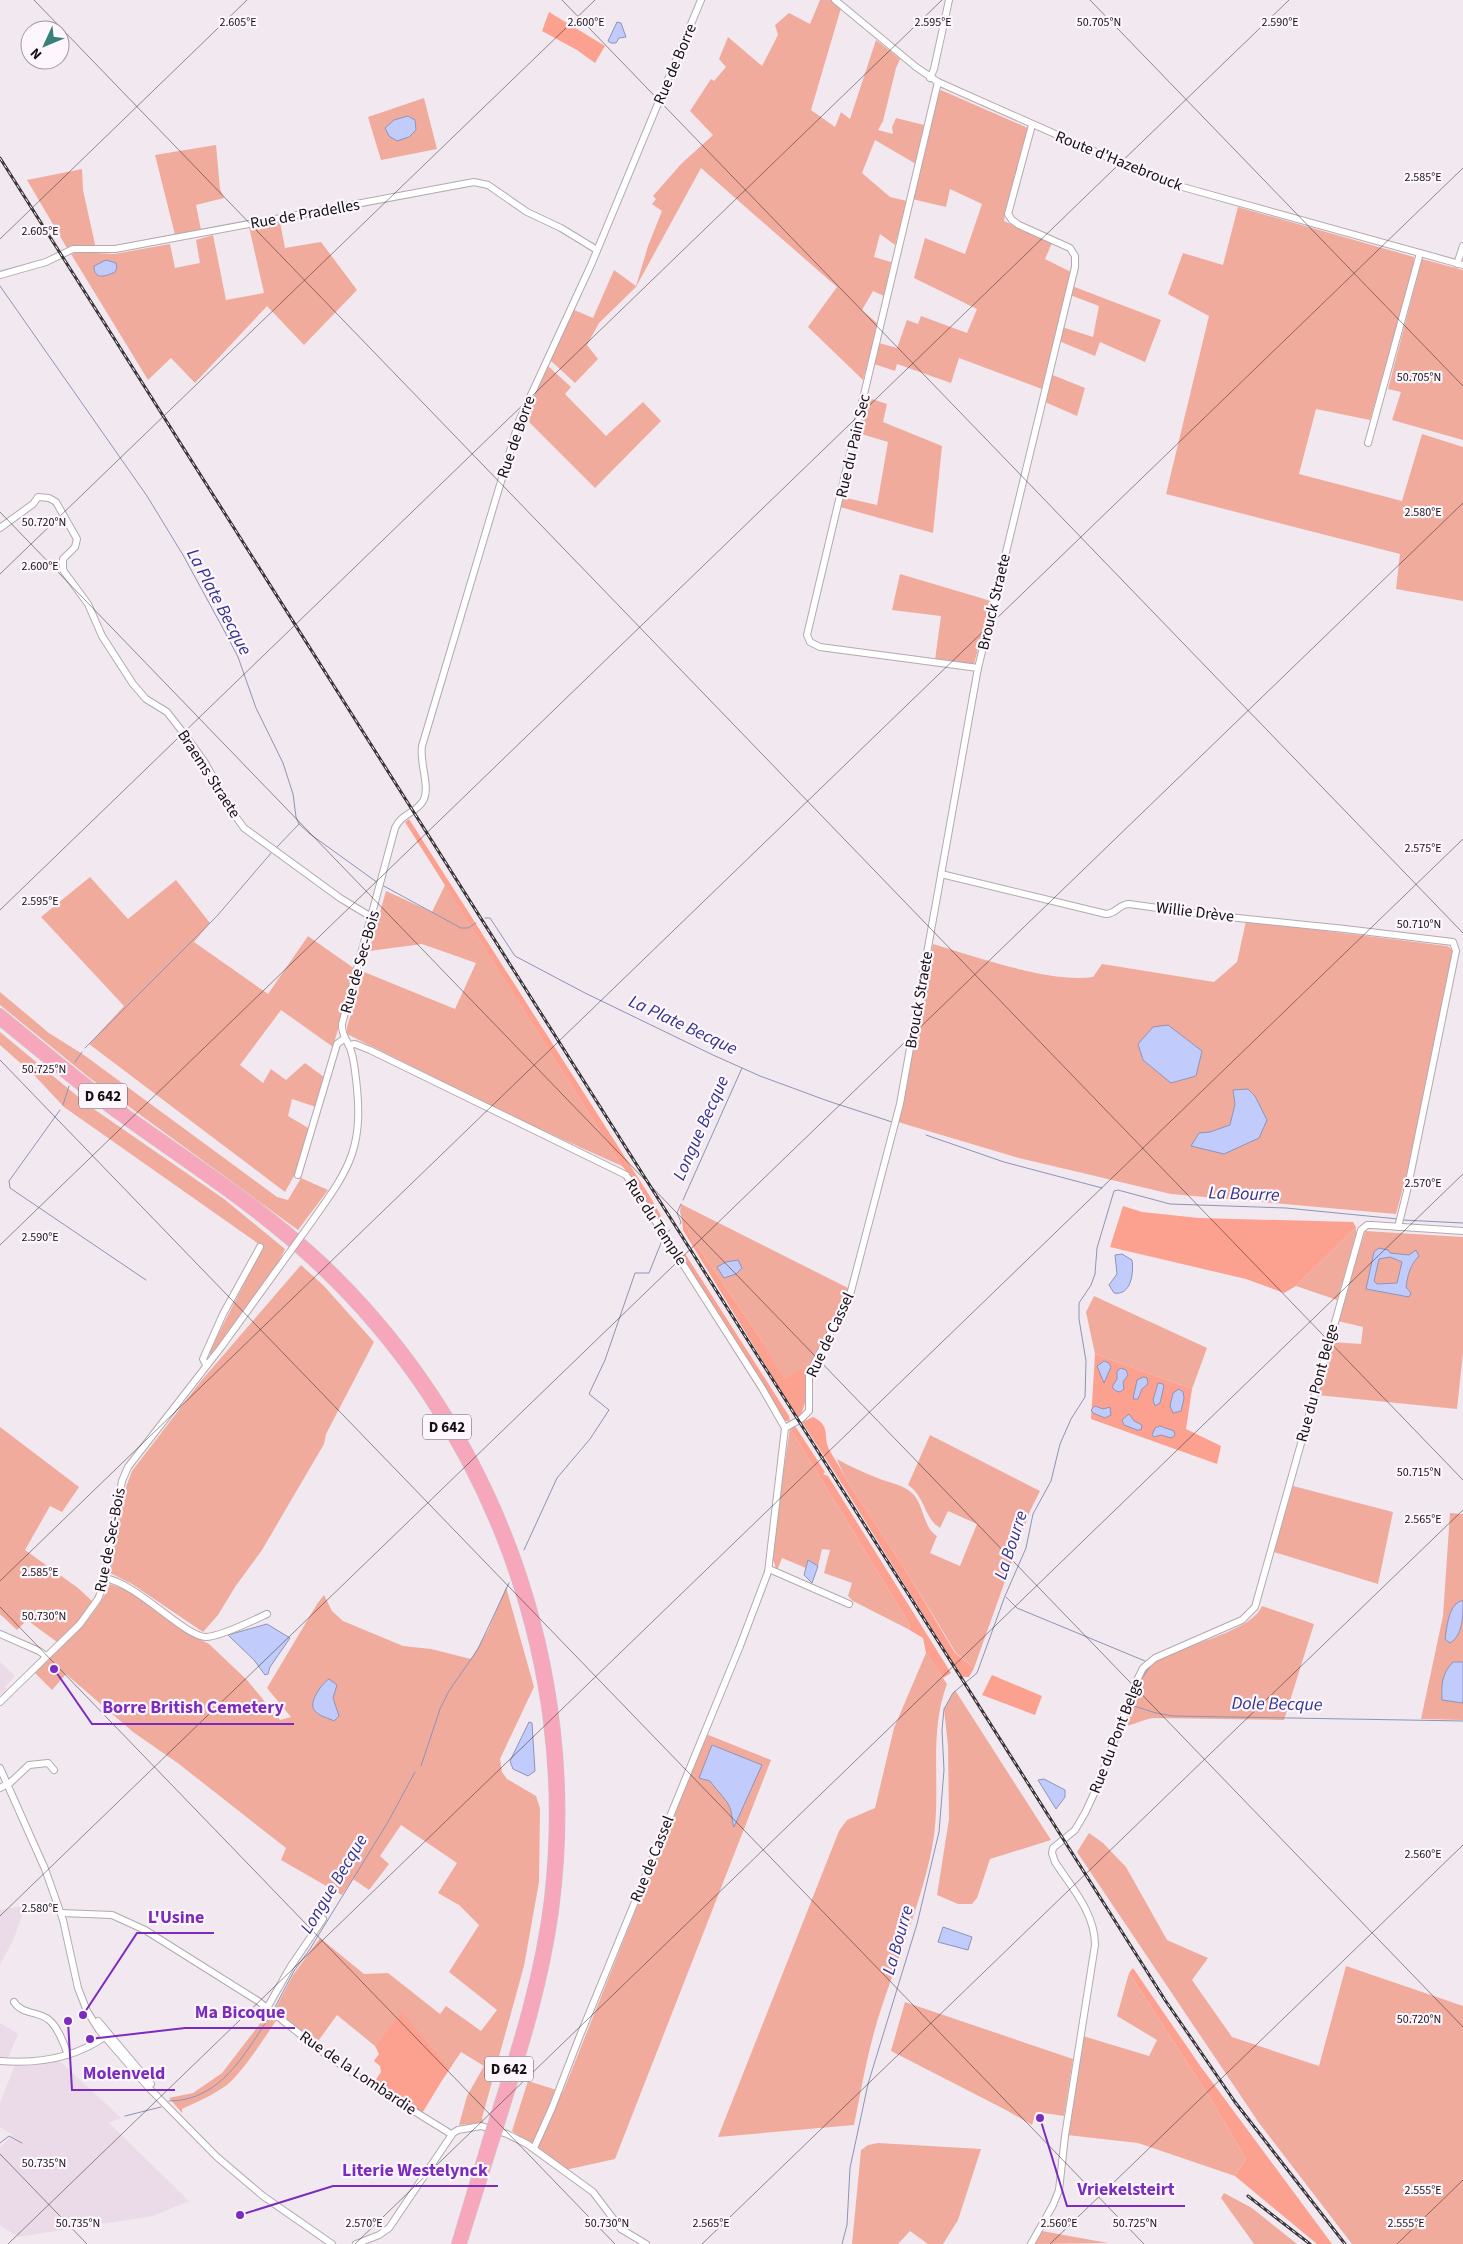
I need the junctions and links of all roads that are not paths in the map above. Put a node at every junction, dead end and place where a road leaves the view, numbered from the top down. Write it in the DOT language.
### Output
graph roads {
  1 [pos="701,0"];
  2 [pos="835,0"];
  3 [pos="949,0"];
  4 [pos="930,78"];
  5 [pos="938,82"];
  6 [pos="1032,125"];
  7 [pos="1463,246"];
  8 [pos="597,250"];
  9 [pos="1420,254"];
  10 [pos="1460,264"];
  11 [pos="0,275"];
  12 [pos="1368,442"];
  13 [pos="0,528"];
  14 [pos="978,668"];
  15 [pos="941,874"];
  16 [pos="382,885"];
  17 [pos="373,918"];
  18 [pos="0,1012"];
  19 [pos="0,1021"];
  20 [pos="345,1038"];
  21 [pos="349,1045"];
  22 [pos="895,1123"];
  23 [pos="298,1175"];
  24 [pos="1398,1225"];
  25 [pos="1463,1231"];
  26 [pos="260,1247"];
  27 [pos="206,1365"];
  28 [pos="785,1428"];
  29 [pos="769,1569"];
  30 [pos="105,1578"];
  31 [pos="849,1604"];
  32 [pos="267,1614"];
  33 [pos="0,1634"];
  34 [pos="46,1656"];
  35 [pos="0,1702"];
  36 [pos="0,1768"];
  37 [pos="54,1770"];
  38 [pos="6,1784"];
  39 [pos="0,1788"];
  40 [pos="61,1913"];
  41 [pos="323,1919"];
  42 [pos="14,2002"];
  43 [pos="268,2008"];
  44 [pos="106,2036"];
  45 [pos="68,2055"];
  46 [pos="0,2061"];
  47 [pos="494,2130"];
  48 [pos="452,2134"];
  49 [pos="534,2148"];
  50 [pos="332,2244"];
  51 [pos="356,2244"];
  52 [pos="456,2244"];
  53 [pos="462,2244"];
  54 [pos="646,2244"];
  55 [pos="1031,2244"];
  1 -- 8 [label="street, Rue de Borre"];
  2 -- 4 [label="street, Route d'Hazebrouck"];
  3 -- 4 [label="street"];
  4 -- 5 [label="street, Route d'Hazebrouck"];
  5 -- 6 [label="street, Route d'Hazebrouck"];
  5 -- 14 [label="street, Rue du Pain Sec"];
  6 -- 9 [label="street, Route d'Hazebrouck"];
  6 -- 14 [label="street, Brouck Straete"];
  7 -- 10 [label="street"];
  8 -- 11 [label="street, Rue de Pradelles"];
  8 -- 16 [label="street, Rue de Borre"];
  9 -- 10 [label="street, Route d'Hazebrouck"];
  9 -- 12 [label="street"];
  13 -- 17 [label="street, Braems Straete"];
  14 -- 15 [label="street, Brouck Straete"];
  15 -- 22 [label="street, Brouck Straete"];
  15 -- 24 [label="street, Willie Drève"];
  16 -- 17 [label="street, Rue de Sec-Bois"];
  17 -- 20 [label="street, Rue de Sec-Bois"];
  18 -- 47 [label="highway, D 642"];
  19 -- 47 [label="highway, D 642"];
  20 -- 21 [label="street, Rue de Sec-Bois"];
  20 -- 23 [label="street, Rue de Sec-Bois"];
  21 -- 27 [label="street, Rue de Sec-Bois, bridge"];
  21 -- 28 [label="street, Rue du Temple"];
  22 -- 28 [label="street, Rue de Cassel"];
  24 -- 25 [label="street, Rue du Pont Belge"];
  24 -- 55 [label="street, Rue du Pont Belge"];
  26 -- 27 [label="street, Rue de Sec-Bois"];
  27 -- 30 [label="street, Rue de Sec-Bois"];
  28 -- 29 [label="street, Rue de Cassel"];
  29 -- 31 [label="street"];
  29 -- 49 [label="street, Rue de Cassel"];
  30 -- 32 [label="street"];
  30 -- 34 [label="street, Rue de Sec-Bois"];
  33 -- 34 [label="street"];
  34 -- 35 [label="street, Rue de Sec-Bois"];
  36 -- 38 [label="street"];
  37 -- 38 [label="street"];
  38 -- 39 [label="street"];
  38 -- 40 [label="street"];
  40 -- 43 [label="street, Rue de la Lombardie"];
  40 -- 44 [label="street"];
  41 -- 43 [label="street"];
  42 -- 45 [label="street"];
  43 -- 48 [label="street, Rue de la Lombardie"];
  44 -- 45 [label="street"];
  44 -- 50 [label="street"];
  45 -- 46 [label="street"];
  47 -- 52 [label="highway, D 642"];
  47 -- 53 [label="highway, D 642"];
  48 -- 49 [label="street"];
  48 -- 51 [label="street"];
  49 -- 54 [label="street"];
}
